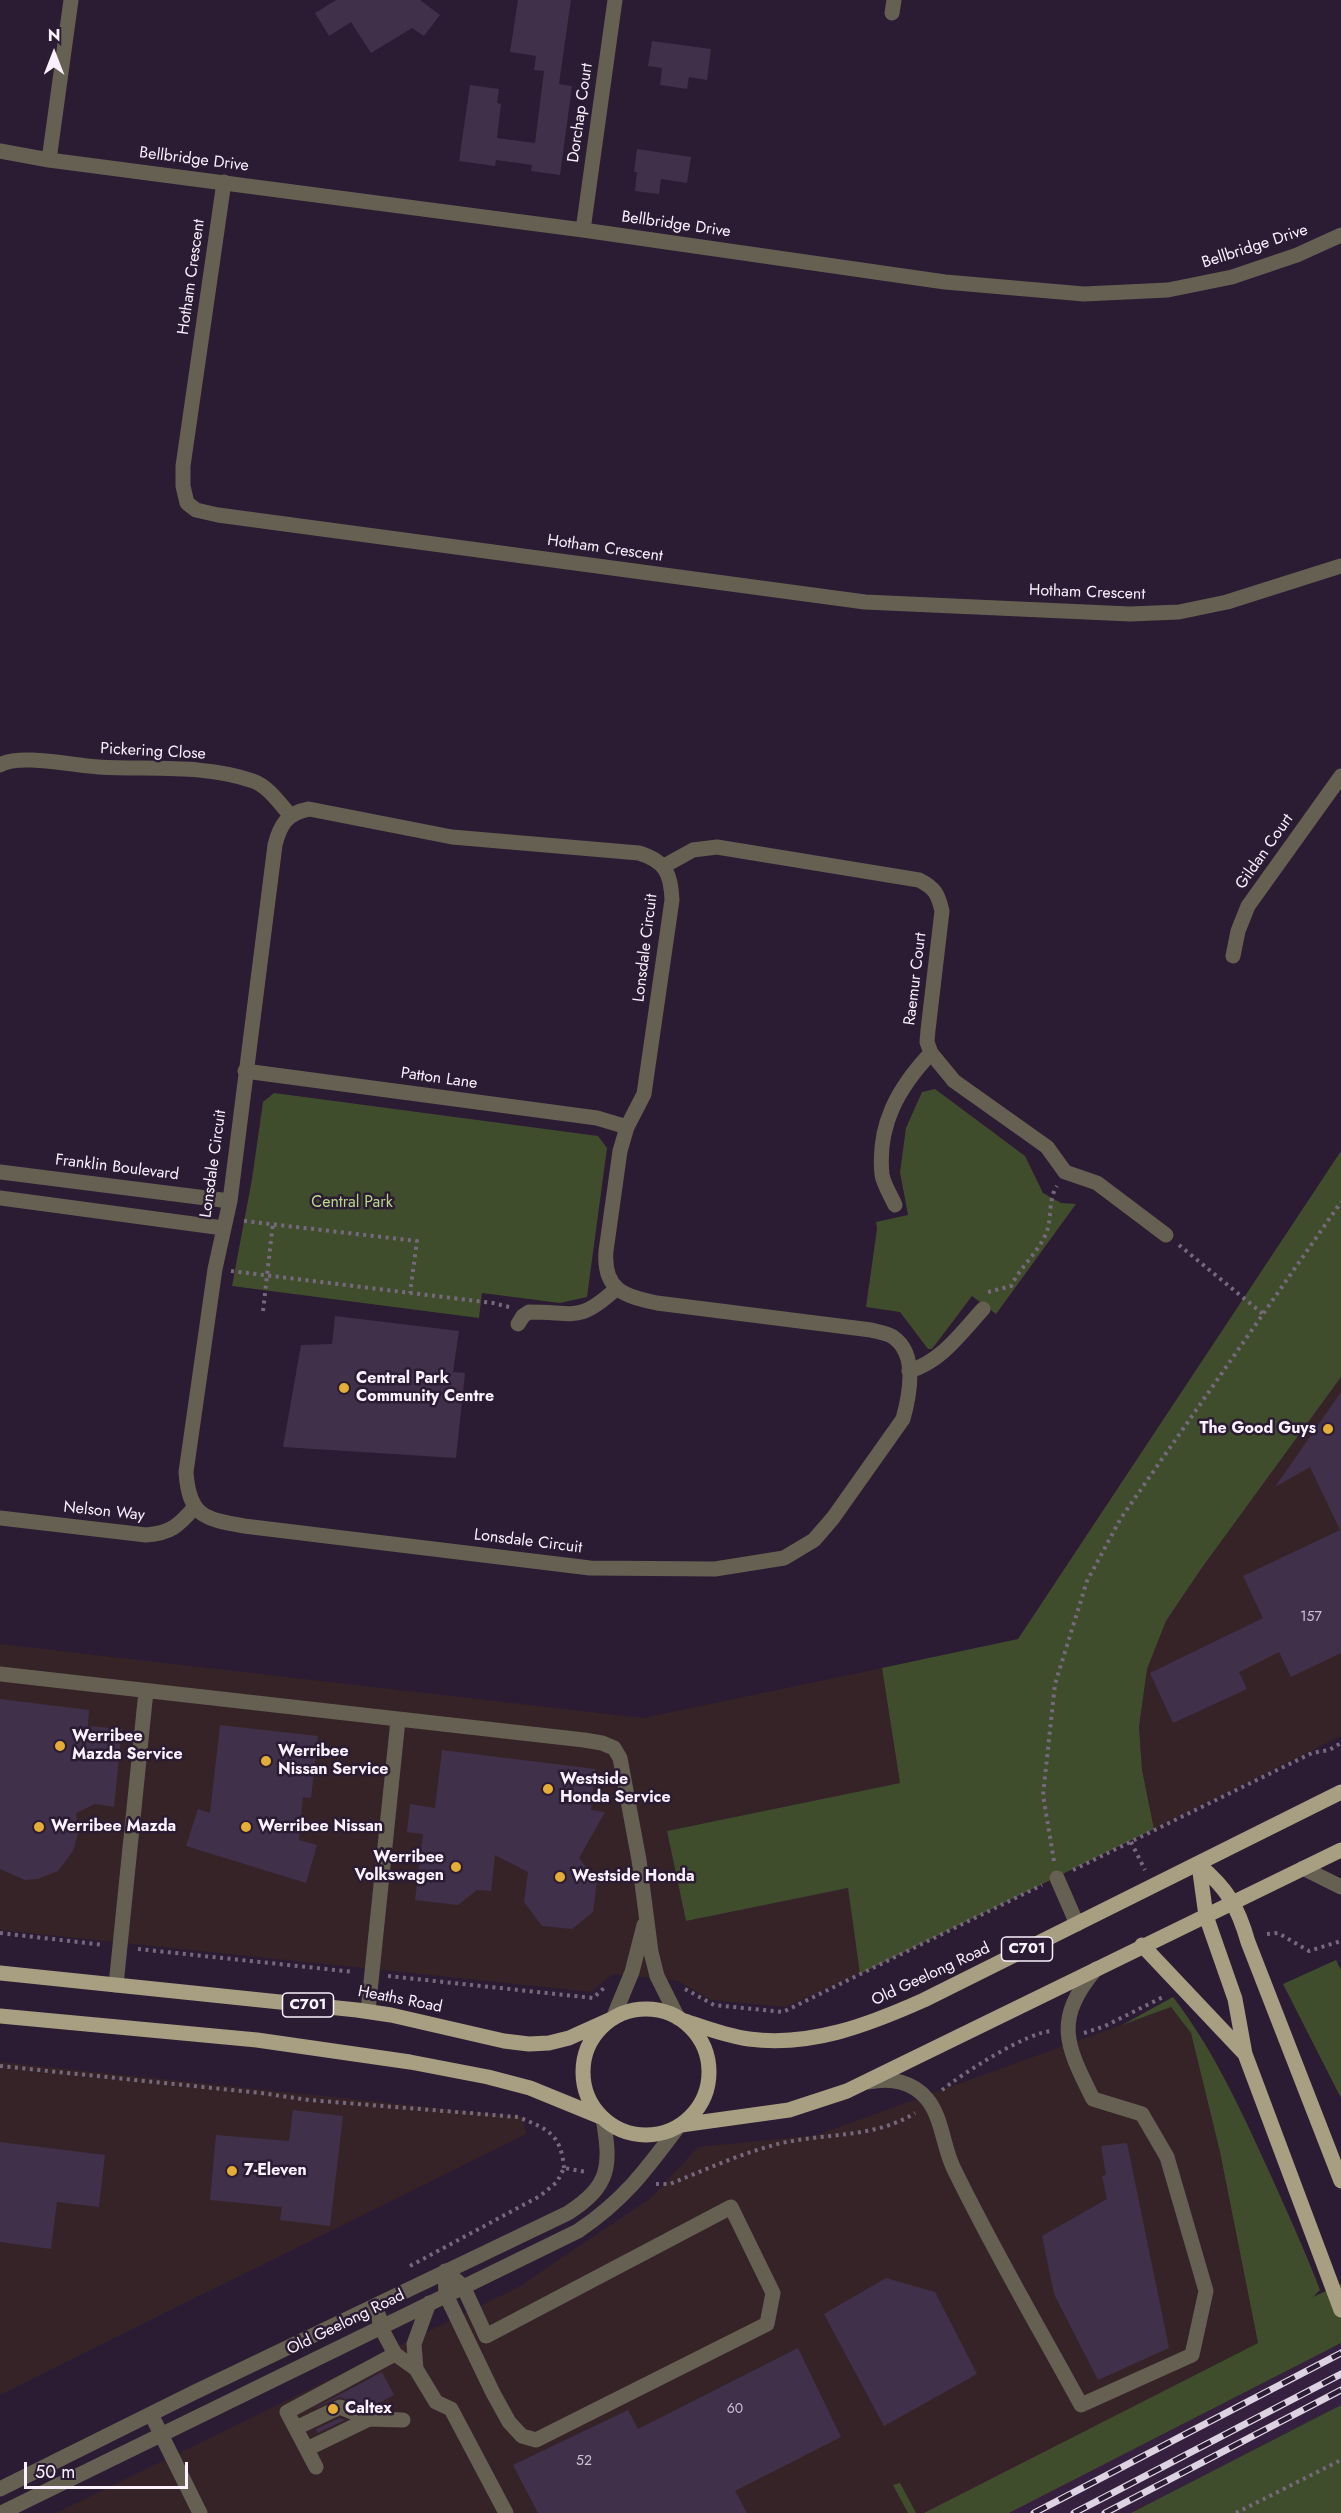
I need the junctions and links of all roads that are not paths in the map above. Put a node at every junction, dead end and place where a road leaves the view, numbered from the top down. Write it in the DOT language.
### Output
graph roads {
  1 [pos="71,0"];
  2 [pos="615,0"];
  3 [pos="0,151"];
  4 [pos="49,160"];
  5 [pos="224,182"];
  6 [pos="583,230"];
  7 [pos="1341,235"];
  8 [pos="1341,566"];
  9 [pos="0,765"];
  10 [pos="1341,776"];
  11 [pos="290,815"];
  12 [pos="664,867"];
  13 [pos="1233,956"];
  14 [pos="931,1053"];
  15 [pos="246,1071"];
  16 [pos="627,1127"];
  17 [pos="0,1172"];
  18 [pos="52,1178"];
  19 [pos="0,1198"];
  20 [pos="230,1201"];
  21 [pos="50,1205"];
  22 [pos="895,1206"];
  23 [pos="224,1224"];
  24 [pos="1167,1235"];
  25 [pos="616,1289"];
  26 [pos="983,1309"];
  27 [pos="520,1320"];
  28 [pos="909,1371"];
  29 [pos="194,1508"];
  30 [pos="0,1518"];
  31 [pos="0,1674"];
  32 [pos="147,1691"];
  33 [pos="398,1720"];
  34 [pos="1341,1792"];
  35 [pos="1341,1850"];
  36 [pos="1199,1865"];
  37 [pos="1303,1868"];
  38 [pos="1057,1878"];
  39 [pos="1341,1887"];
  40 [pos="1233,1902"];
  41 [pos="646,1914"];
  42 [pos="1206,1916"];
  43 [pos="1077,1924"];
  44 [pos="1142,1945"];
  45 [pos="1098,1968"];
  46 [pos="0,1973"];
  47 [pos="116,1985"];
  48 [pos="368,2011"];
  49 [pos="0,2016"];
  50 [pos="611,2019"];
  51 [pos="680,2019"];
  52 [pos="1245,2054"];
  53 [pos="861,2085"];
  54 [pos="602,2117"];
  55 [pos="680,2126"];
  56 [pos="1341,2181"];
  57 [pos="445,2271"];
  58 [pos="463,2286"];
  59 [pos="446,2295"];
  60 [pos="429,2303"];
  61 [pos="379,2304"];
  62 [pos="1341,2310"];
  63 [pos="380,2326"];
  64 [pos="395,2354"];
  65 [pos="416,2369"];
  66 [pos="347,2379"];
  67 [pos="193,2393"];
  68 [pos="340,2407"];
  69 [pos="150,2414"];
  70 [pos="203,2414"];
  71 [pos="369,2419"];
  72 [pos="403,2420"];
  73 [pos="296,2428"];
  74 [pos="161,2434"];
  75 [pos="307,2449"];
  76 [pos="316,2467"];
  77 [pos="0,2488"];
  78 [pos="0,2513"];
  79 [pos="201,2513"];
  80 [pos="506,2513"];
  1 -- 4 [label="street"];
  2 -- 6 [label="street, Dorchap Court"];
  3 -- 4 [label="street, Bellbridge Drive"];
  4 -- 5 [label="street, Bellbridge Drive"];
  5 -- 6 [label="street, Bellbridge Drive"];
  5 -- 8 [label="street, Hotham Crescent"];
  6 -- 7 [label="street, Bellbridge Drive"];
  9 -- 11 [label="street, Pickering Close"];
  10 -- 13 [label="street, Gildan Court"];
  11 -- 12 [label="street"];
  11 -- 15 [label="street, Lonsdale Circuit"];
  12 -- 14 [label="street, Raemur Court"];
  12 -- 16 [label="street, Lonsdale Circuit"];
  14 -- 22 [label="street"];
  14 -- 24 [label="street"];
  15 -- 16 [label="street, Patton Lane"];
  15 -- 20 [label="street, Lonsdale Circuit"];
  16 -- 25 [label="street, Lonsdale Circuit"];
  17 -- 18 [label="street, Franklin Boulevard"];
  18 -- 20 [label="street, Franklin Boulevard"];
  18 -- 21 [label="street"];
  19 -- 21 [label="street"];
  20 -- 23 [label="street, Lonsdale Circuit"];
  21 -- 23 [label="street"];
  23 -- 29 [label="street, Lonsdale Circuit"];
  25 -- 27 [label="street"];
  25 -- 28 [label="street, Lonsdale Circuit"];
  26 -- 28 [label="street"];
  28 -- 29 [label="street, Lonsdale Circuit"];
  29 -- 30 [label="street, Nelson Way"];
  31 -- 32 [label="street"];
  32 -- 33 [label="street"];
  32 -- 47 [label="street"];
  33 -- 41 [label="street"];
  33 -- 48 [label="street"];
  34 -- 36 [label="main road, Old Geelong Road / C701"];
  35 -- 37 [label="main road"];
  36 -- 40 [label="main road"];
  36 -- 42 [label="main road"];
  36 -- 43 [label="main road, Old Geelong Road / C701"];
  37 -- 39 [label="street"];
  37 -- 40 [label="main road"];
  38 -- 43 [label="street"];
  40 -- 42 [label="main road"];
  40 -- 56 [label="main road"];
  41 -- 50 [label="street"];
  41 -- 51 [label="street"];
  42 -- 44 [label="main road"];
  42 -- 52 [label="main road"];
  43 -- 51 [label="main road, Old Geelong Road / C701"];
  44 -- 45 [label="main road"];
  44 -- 52 [label="main road"];
  45 -- 53 [label="main road"];
  45 -- 53 [label="street"];
  46 -- 47 [label="main road, Heaths Road / C701"];
  47 -- 48 [label="main road, Heaths Road / C701"];
  48 -- 50 [label="main road, Heaths Road / C701"];
  49 -- 54 [label="main road"];
  50 -- 51 [label="main road, C701"];
  50 -- 54 [label="main road"];
  51 -- 55 [label="main road"];
  52 -- 62 [label="main road"];
  53 -- 55 [label="main road"];
  54 -- 55 [label="main road"];
  54 -- 57 [label="street, Old Geelong Road"];
  55 -- 58 [label="street, Old Geelong Road"];
  57 -- 58 [label="street"];
  57 -- 59 [label="street"];
  57 -- 61 [label="street, Old Geelong Road"];
  58 -- 59 [label="street, Old Geelong Road"];
  58 -- 59 [label="street"];
  59 -- 60 [label="street, Old Geelong Road"];
  60 -- 63 [label="street, Old Geelong Road"];
  60 -- 65 [label="street"];
  61 -- 63 [label="street"];
  61 -- 67 [label="street, Old Geelong Road"];
  63 -- 64 [label="street"];
  63 -- 70 [label="street, Old Geelong Road"];
  64 -- 65 [label="street"];
  64 -- 66 [label="street"];
  65 -- 80 [label="street"];
  66 -- 68 [label="street"];
  66 -- 73 [label="street"];
  67 -- 69 [label="street, Old Geelong Road"];
  67 -- 70 [label="street"];
  68 -- 71 [label="street"];
  68 -- 73 [label="street"];
  69 -- 74 [label="street"];
  69 -- 77 [label="street, Old Geelong Road"];
  70 -- 74 [label="street, Old Geelong Road"];
  71 -- 72 [label="street"];
  71 -- 75 [label="street"];
  73 -- 75 [label="street"];
  74 -- 78 [label="street, Old Geelong Road"];
  74 -- 79 [label="street"];
  75 -- 76 [label="street"];
}
